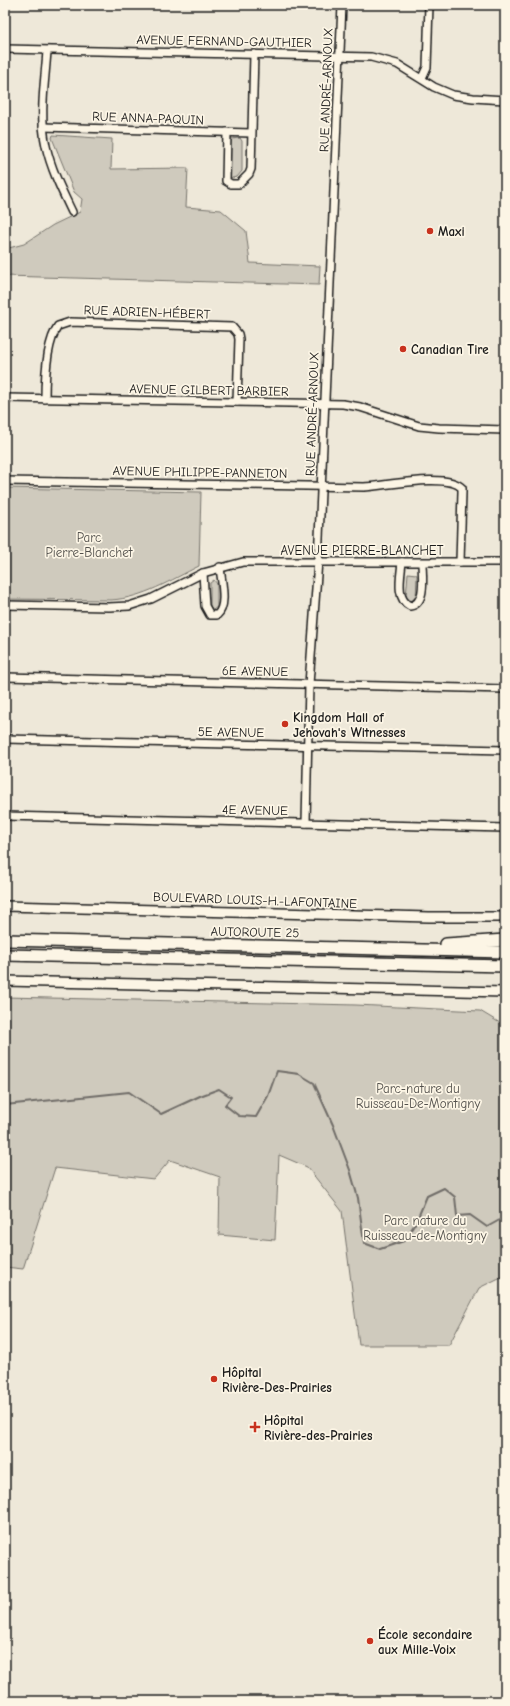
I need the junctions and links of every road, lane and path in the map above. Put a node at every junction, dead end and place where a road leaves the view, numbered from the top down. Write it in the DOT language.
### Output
graph roads {
  1 [pos="342,5"];
  2 [pos="429,5"];
  3 [pos="5,49"];
  4 [pos="47,51"];
  5 [pos="254,54"];
  6 [pos="340,56"];
  7 [pos="422,78"];
  8 [pos="505,100"];
  9 [pos="43,127"];
  10 [pos="227,132"];
  11 [pos="251,133"];
  12 [pos="72,212"];
  13 [pos="5,398"];
  14 [pos="45,398"];
  15 [pos="237,402"];
  16 [pos="324,404"];
  17 [pos="505,430"];
  18 [pos="5,480"];
  19 [pos="322,486"];
  20 [pos="318,561"];
  21 [pos="402,562"];
  22 [pos="422,562"];
  23 [pos="460,562"];
  24 [pos="505,562"];
  25 [pos="220,567"];
  26 [pos="203,573"];
  27 [pos="5,605"];
  28 [pos="5,677"];
  29 [pos="309,684"];
  30 [pos="505,689"];
  31 [pos="5,739"];
  32 [pos="307,746"];
  33 [pos="505,750"];
  34 [pos="5,816"];
  35 [pos="306,823"];
  36 [pos="505,828"];
  37 [pos="5,906"];
  38 [pos="505,917"];
  39 [pos="5,940"];
  40 [pos="505,940"];
  41 [pos="399,949"];
  42 [pos="505,952"];
  43 [pos="5,954"];
  44 [pos="505,966"];
  45 [pos="5,981"];
  46 [pos="505,992"];
  1 -- 6 [label="street, RUE ANDRÉ-ARNOUX"];
  2 -- 7 [label="street"];
  3 -- 4 [label="street, AVENUE FERNAND-GAUTHIER"];
  4 -- 5 [label="street, AVENUE FERNAND-GAUTHIER"];
  4 -- 9 [label="street"];
  5 -- 6 [label="street, AVENUE FERNAND-GAUTHIER"];
  5 -- 11 [label="street"];
  6 -- 7 [label="street, AVENUE FERNAND-GAUTHIER"];
  6 -- 16 [label="street, RUE ANDRÉ-ARNOUX"];
  7 -- 8 [label="street, AVENUE FERNAND-GAUTHIER"];
  9 -- 10 [label="street, RUE ANNA-PAQUIN"];
  9 -- 12 [label="street"];
  10 -- 11 [label="street, RUE ANNA-PAQUIN"];
  10 -- 11 [label="street"];
  13 -- 14 [label="street, AVENUE GILBERT BARBIER"];
  14 -- 15 [label="street, AVENUE GILBERT BARBIER"];
  14 -- 15 [label="street, RUE ADRIEN-HÉBERT"];
  15 -- 16 [label="street, AVENUE GILBERT BARBIER"];
  16 -- 17 [label="street, AVENUE GILBERT BARBIER"];
  16 -- 19 [label="street, RUE ANDRÉ-ARNOUX"];
  18 -- 19 [label="street, AVENUE PHILIPPE-PANNETON"];
  19 -- 20 [label="street, RUE ANDRÉ-ARNOUX"];
  19 -- 23 [label="street, AVENUE PHILIPPE-PANNETON"];
  20 -- 21 [label="street, AVENUE PIERRE-BLANCHET"];
  20 -- 25 [label="street, AVENUE PIERRE-BLANCHET"];
  20 -- 29 [label="street, RUE ANDRÉ-ARNOUX"];
  21 -- 22 [label="street, AVENUE PIERRE-BLANCHET"];
  21 -- 22 [label="street"];
  22 -- 23 [label="street, AVENUE PIERRE-BLANCHET"];
  23 -- 24 [label="street, AVENUE PIERRE-BLANCHET"];
  25 -- 26 [label="street, AVENUE PIERRE-BLANCHET"];
  25 -- 26 [label="street"];
  26 -- 27 [label="street, AVENUE PIERRE-BLANCHET"];
  28 -- 29 [label="street, 6E AVENUE"];
  29 -- 30 [label="street, 6E AVENUE"];
  29 -- 32 [label="street, RUE ANDRÉ-ARNOUX"];
  31 -- 32 [label="street, 5E AVENUE"];
  32 -- 33 [label="street, 5E AVENUE"];
  32 -- 35 [label="street, RUE ANDRÉ-ARNOUX"];
  34 -- 35 [label="street, 4E AVENUE"];
  35 -- 36 [label="street, 4E AVENUE"];
  37 -- 38 [label="main road, BOULEVARD LOUIS-H.-LAFONTAINE"];
  39 -- 41 [label="highway, AUTOROUTE 25"];
  40 -- 41 [label="highway"];
  41 -- 42 [label="highway, AUTOROUTE 25"];
  43 -- 44 [label="highway"];
  45 -- 46 [label="main road"];
}
